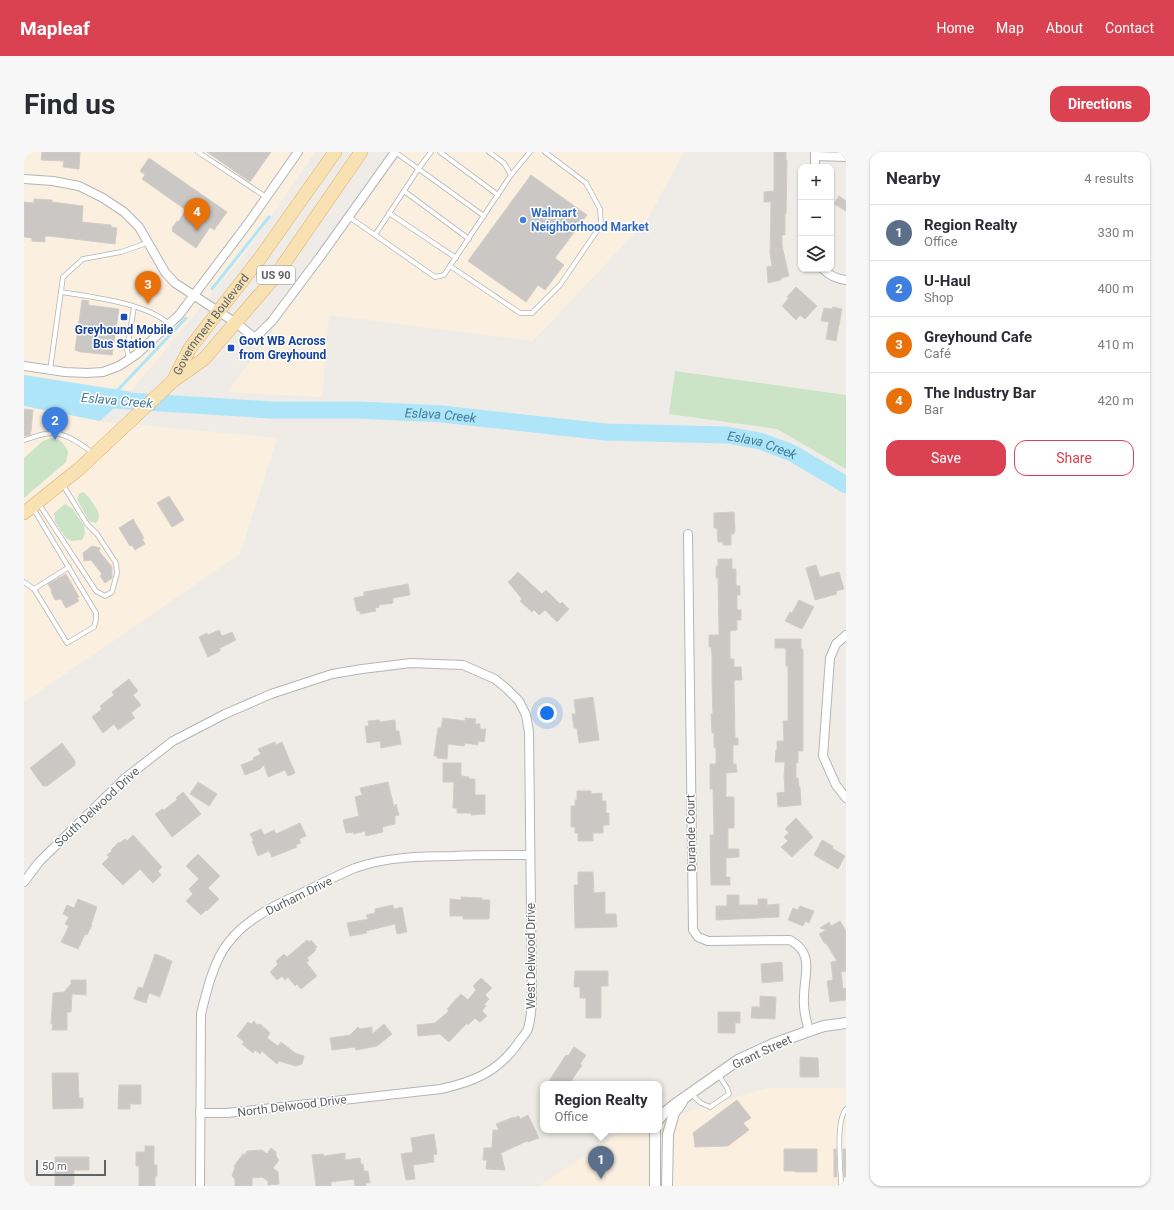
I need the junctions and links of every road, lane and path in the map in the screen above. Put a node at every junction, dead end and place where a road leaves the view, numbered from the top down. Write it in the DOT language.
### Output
graph roads {
  1 [pos="198,152"];
  2 [pos="298,152"];
  3 [pos="335,152"];
  4 [pos="361,152"];
  5 [pos="395,152"];
  6 [pos="431,152"];
  7 [pos="440,152"];
  8 [pos="489,152"];
  9 [pos="530,152"];
  10 [pos="545,152"];
  11 [pos="815,154"];
  12 [pos="846,157"];
  13 [pos="419,168"];
  14 [pos="511,175"];
  15 [pos="24,179"];
  16 [pos="404,191"];
  17 [pos="498,195"];
  18 [pos="266,197"];
  19 [pos="389,213"];
  20 [pos="484,216"];
  21 [pos="349,217"];
  22 [pos="375,235"];
  23 [pos="469,238"];
  24 [pos="147,243"];
  25 [pos="456,258"];
  26 [pos="450,266"];
  27 [pos="826,272"];
  28 [pos="846,280"];
  29 [pos="61,292"];
  30 [pos="194,295"];
  31 [pos="134,308"];
  32 [pos="219,312"];
  33 [pos="236,323"];
  34 [pos="169,324"];
  35 [pos="129,359"];
  36 [pos="24,366"];
  37 [pos="50,370"];
  38 [pos="173,381"];
  39 [pos="24,440"];
  40 [pos="95,454"];
  41 [pos="62,483"];
  42 [pos="31,507"];
  43 [pos="688,534"];
  44 [pos="69,566"];
  45 [pos="24,582"];
  46 [pos="34,589"];
  47 [pos="846,635"];
  48 [pos="526,716"];
  49 [pos="846,798"];
  50 [pos="530,855"];
  51 [pos="24,882"];
  52 [pos="846,1023"];
  53 [pos="809,1031"];
  54 [pos="718,1074"];
  55 [pos="384,1095"];
  56 [pos="688,1096"];
  57 [pos="846,1109"];
  58 [pos="200,1114"];
  59 [pos="662,1115"];
  60 [pos="655,1133"];
  61 [pos="200,1186"];
  62 [pos="655,1186"];
  63 [pos="667,1186"];
  64 [pos="841,1186"];
  1 -- 18 [label="lane"];
  2 -- 18 [label="street"];
  3 -- 32 [label="main road, Government Boulevard / US 90"];
  4 -- 33 [label="main road, Government Boulevard / US 90"];
  5 -- 13 [label="lane"];
  5 -- 21 [label="street"];
  6 -- 13 [label="lane"];
  7 -- 17 [label="lane"];
  8 -- 14 [label="lane"];
  9 -- 14 [label="lane"];
  10 -- 26 [label="lane"];
  11 -- 12 [label="street"];
  13 -- 16 [label="lane"];
  13 -- 20 [label="lane"];
  14 -- 17 [label="lane"];
  15 -- 24 [label="street"];
  16 -- 19 [label="lane"];
  16 -- 23 [label="lane"];
  17 -- 20 [label="lane"];
  18 -- 30 [label="street"];
  19 -- 22 [label="lane"];
  19 -- 25 [label="lane"];
  20 -- 23 [label="lane"];
  21 -- 22 [label="lane"];
  21 -- 33 [label="street"];
  22 -- 26 [label="lane"];
  23 -- 25 [label="lane"];
  24 -- 29 [label="lane"];
  24 -- 30 [label="street"];
  25 -- 26 [label="lane"];
  27 -- 28 [label="street"];
  29 -- 31 [label="lane"];
  29 -- 37 [label="lane"];
  30 -- 32 [label="street"];
  30 -- 34 [label="street"];
  31 -- 34 [label="lane"];
  31 -- 35 [label="lane"];
  32 -- 33 [label="street"];
  32 -- 38 [label="main road, Government Boulevard / US 90"];
  33 -- 38 [label="main road, Government Boulevard / US 90"];
  34 -- 35 [label="street"];
  35 -- 37 [label="street"];
  36 -- 37 [label="street"];
  38 -- 40 [label="main road, Government Boulevard / US 90"];
  39 -- 40 [label="lane"];
  40 -- 41 [label="main road, Government Boulevard / US 90"];
  41 -- 42 [label="main road, Government Boulevard / US 90"];
  41 -- 42 [label="lane"];
  42 -- 44 [label="lane"];
  43 -- 53 [label="street, Durande Court"];
  44 -- 46 [label="lane"];
  44 -- 46 [label="lane"];
  45 -- 46 [label="lane"];
  47 -- 49 [label="street"];
  48 -- 50 [label="street, West Delwood Drive"];
  48 -- 51 [label="street, South Delwood Drive"];
  50 -- 55 [label="street, West Delwood Drive"];
  50 -- 58 [label="street, Durham Drive"];
  52 -- 53 [label="street, Grant Street"];
  53 -- 54 [label="street, Grant Street"];
  54 -- 56 [label="street, Grant Street"];
  54 -- 56 [label="lane"];
  55 -- 58 [label="street, North Delwood Drive"];
  56 -- 59 [label="street, Grant Street"];
  56 -- 63 [label="street"];
  57 -- 64 [label="lane"];
  58 -- 61 [label="street, Durham Drive"];
  60 -- 62 [label="street"];
}
